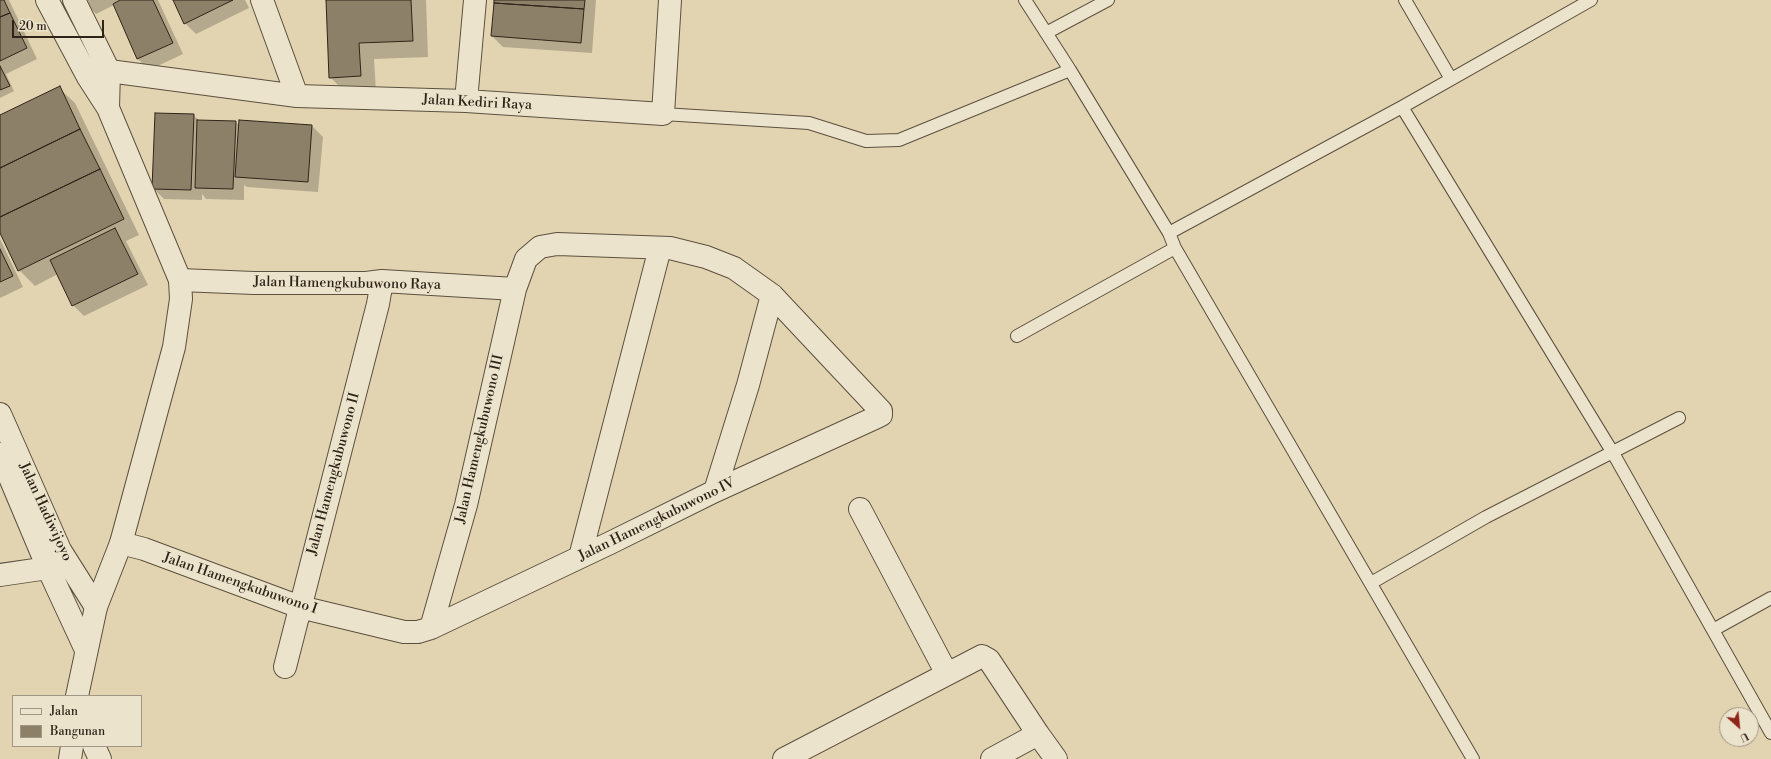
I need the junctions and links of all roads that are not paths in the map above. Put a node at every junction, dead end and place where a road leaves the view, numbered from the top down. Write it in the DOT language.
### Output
graph roads {
  1 [pos="47,0"];
  2 [pos="74,0"];
  3 [pos="262,0"];
  4 [pos="475,0"];
  5 [pos="670,0"];
  6 [pos="1024,0"];
  7 [pos="1108,0"];
  8 [pos="1406,0"];
  9 [pos="1591,0"];
  10 [pos="1046,34"];
  11 [pos="1070,70"];
  12 [pos="109,71"];
  13 [pos="88,77"];
  14 [pos="1452,79"];
  15 [pos="297,96"];
  16 [pos="466,101"];
  17 [pos="1402,107"];
  18 [pos="108,108"];
  19 [pos="663,114"];
  20 [pos="1169,233"];
  21 [pos="660,248"];
  22 [pos="1176,248"];
  23 [pos="180,280"];
  24 [pos="382,281"];
  25 [pos="515,289"];
  26 [pos="772,295"];
  27 [pos="1017,336"];
  28 [pos="0,414"];
  29 [pos="1679,418"];
  30 [pos="1613,453"];
  31 [pos="0,454"];
  32 [pos="715,491"];
  33 [pos="860,509"];
  34 [pos="120,543"];
  35 [pos="580,557"];
  36 [pos="48,568"];
  37 [pos="0,575"];
  38 [pos="1371,582"];
  39 [pos="1771,598"];
  40 [pos="96,607"];
  41 [pos="300,607"];
  42 [pos="431,628"];
  43 [pos="1713,630"];
  44 [pos="86,650"];
  45 [pos="285,667"];
  46 [pos="947,674"];
  47 [pos="77,695"];
  48 [pos="1771,733"];
  49 [pos="1038,734"];
  50 [pos="72,747"];
  51 [pos="94,747"];
  52 [pos="70,759"];
  53 [pos="100,759"];
  54 [pos="784,759"];
  55 [pos="992,759"];
  56 [pos="1056,759"];
  57 [pos="1473,759"];
  1 -- 13 [label="street"];
  2 -- 12 [label="street"];
  3 -- 15 [label="street"];
  4 -- 16 [label="street"];
  5 -- 19 [label="street"];
  6 -- 10 [label="lane"];
  7 -- 10 [label="lane"];
  8 -- 14 [label="lane"];
  9 -- 14 [label="lane"];
  10 -- 11 [label="lane"];
  11 -- 19 [label="lane, Jalan Kediri Raya"];
  11 -- 20 [label="lane"];
  12 -- 13 [label="street, Jalan Kediri Raya"];
  12 -- 15 [label="street, Jalan Kediri Raya"];
  12 -- 18 [label="street"];
  13 -- 18 [label="street"];
  14 -- 17 [label="lane"];
  15 -- 16 [label="street, Jalan Kediri Raya"];
  16 -- 19 [label="street, Jalan Kediri Raya"];
  17 -- 20 [label="lane"];
  17 -- 30 [label="lane"];
  18 -- 23 [label="street"];
  20 -- 22 [label="lane"];
  21 -- 25 [label="street, Jalan Hamengkubuwono III"];
  21 -- 26 [label="street"];
  21 -- 35 [label="street"];
  22 -- 27 [label="lane"];
  22 -- 38 [label="lane"];
  23 -- 24 [label="street, Jalan Hamengkubuwono Raya"];
  23 -- 34 [label="street"];
  24 -- 25 [label="street, Jalan Hamengkubuwono Raya"];
  24 -- 41 [label="street, Jalan Hamengkubuwono II"];
  25 -- 42 [label="street, Jalan Hamengkubuwono III"];
  26 -- 32 [label="street"];
  26 -- 32 [label="street, Jalan Hamengkubuwono IV"];
  28 -- 40 [label="street, Jalan Hadiwijoyo"];
  29 -- 30 [label="lane"];
  30 -- 38 [label="lane"];
  30 -- 43 [label="lane"];
  31 -- 36 [label="street"];
  32 -- 35 [label="street, Jalan Hamengkubuwono IV"];
  33 -- 46 [label="street"];
  34 -- 40 [label="street"];
  34 -- 41 [label="street, Jalan Hamengkubuwono I"];
  35 -- 42 [label="street, Jalan Hamengkubuwono IV"];
  36 -- 37 [label="street"];
  36 -- 44 [label="street"];
  38 -- 57 [label="lane"];
  39 -- 43 [label="lane"];
  40 -- 44 [label="street"];
  41 -- 42 [label="street, Jalan Hamengkubuwono I"];
  41 -- 45 [label="street, Jalan Hamengkubuwono II"];
  43 -- 48 [label="lane"];
  44 -- 47 [label="street"];
  46 -- 49 [label="street"];
  46 -- 54 [label="street"];
  49 -- 55 [label="street"];
  49 -- 56 [label="street"];
  50 -- 52 [label="street"];
  51 -- 53 [label="street"];
}
